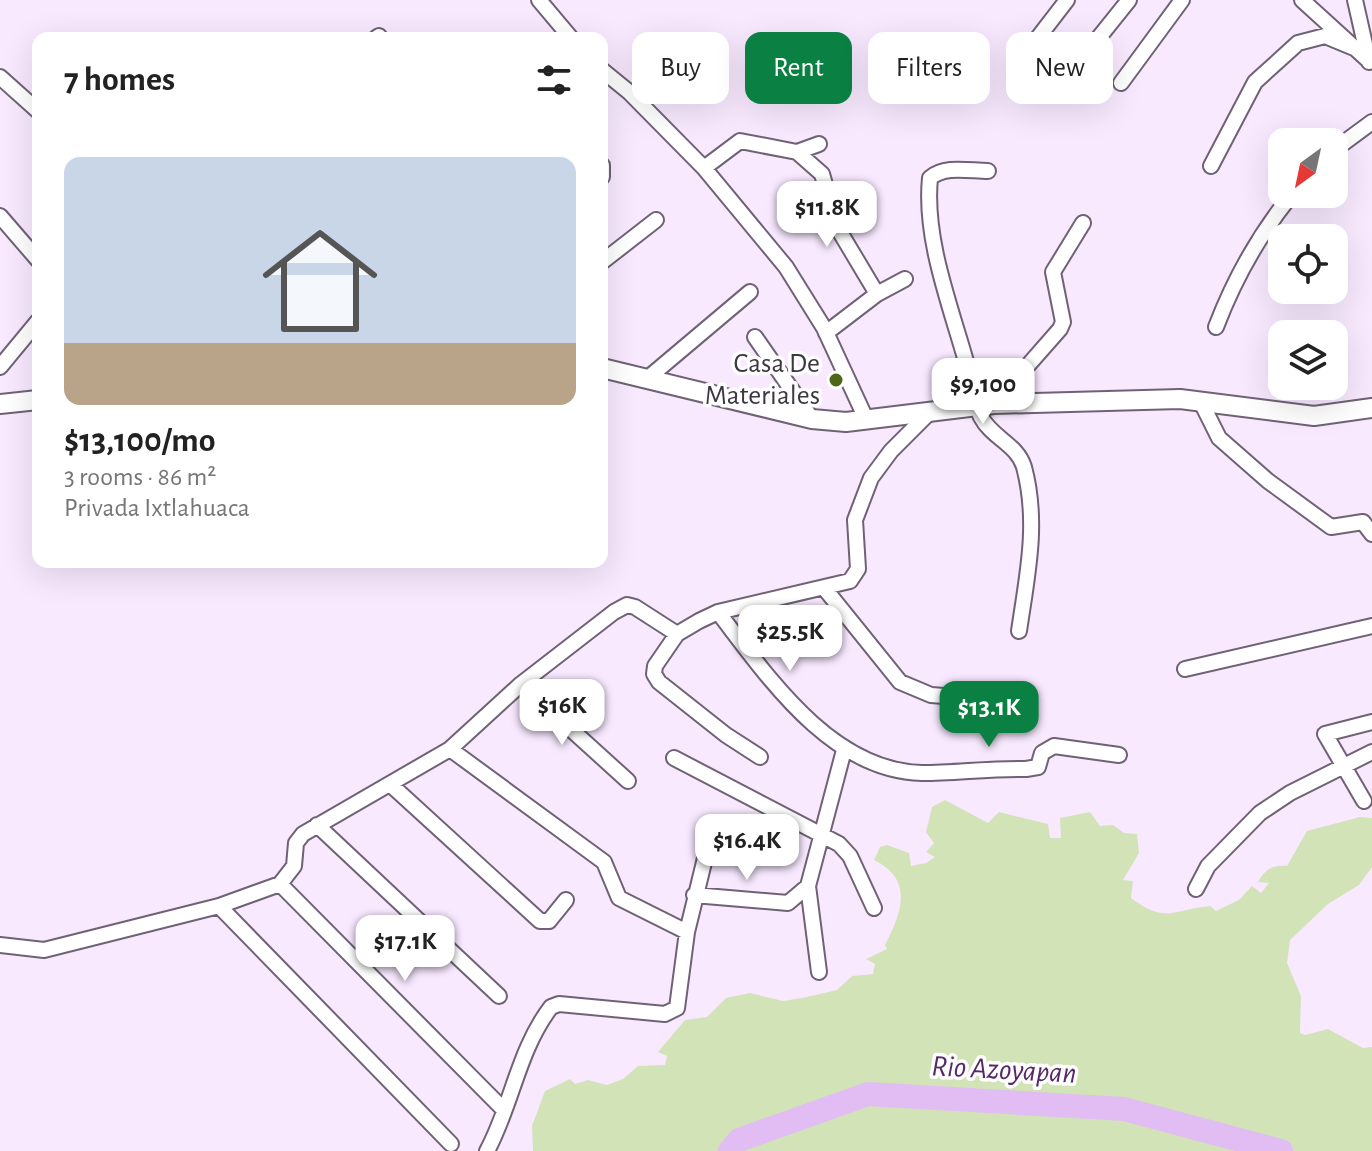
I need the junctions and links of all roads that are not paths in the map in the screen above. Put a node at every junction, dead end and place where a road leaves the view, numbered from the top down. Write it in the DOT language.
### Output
graph roads {
  1 [pos="539,0"];
  2 [pos="1067,0"];
  3 [pos="1129,0"];
  4 [pos="1182,0"];
  5 [pos="1302,0"];
  6 [pos="1355,0"];
  7 [pos="1372,18"];
  8 [pos="1363,31"];
  9 [pos="566,32"];
  10 [pos="1042,32"];
  11 [pos="1103,32"];
  12 [pos="1354,48"];
  13 [pos="1370,63"];
  14 [pos="608,75"];
  15 [pos="0,77"];
  16 [pos="1121,83"];
  17 [pos="32,106"];
  18 [pos="1372,122"];
  19 [pos="1348,140"];
  20 [pos="819,144"];
  21 [pos="797,152"];
  22 [pos="1211,166"];
  23 [pos="704,168"];
  24 [pos="988,171"];
  25 [pos="1281,208"];
  26 [pos="0,216"];
  27 [pos="656,220"];
  28 [pos="1083,223"];
  29 [pos="32,253"];
  30 [pos="608,257"];
  31 [pos="905,279"];
  32 [pos="750,292"];
  33 [pos="877,294"];
  34 [pos="1216,327"];
  35 [pos="32,328"];
  36 [pos="826,333"];
  37 [pos="755,337"];
  38 [pos="0,367"];
  39 [pos="608,369"];
  40 [pos="648,378"];
  41 [pos="1200,400"];
  42 [pos="32,401"];
  43 [pos="0,404"];
  44 [pos="985,405"];
  45 [pos="1372,408"];
  46 [pos="930,412"];
  47 [pos="812,419"];
  48 [pos="867,421"];
  49 [pos="1372,534"];
  50 [pos="825,589"];
  51 [pos="718,612"];
  52 [pos="1372,626"];
  53 [pos="1019,631"];
  54 [pos="677,634"];
  55 [pos="1185,669"];
  56 [pos="521,684"];
  57 [pos="1023,702"];
  58 [pos="1372,722"];
  59 [pos="450,749"];
  60 [pos="844,750"];
  61 [pos="1372,752"];
  62 [pos="1119,755"];
  63 [pos="760,757"];
  64 [pos="674,758"];
  65 [pos="1343,766"];
  66 [pos="628,781"];
  67 [pos="390,784"];
  68 [pos="1364,801"];
  69 [pos="317,825"];
  70 [pos="823,837"];
  71 [pos="707,850"];
  72 [pos="280,884"];
  73 [pos="808,886"];
  74 [pos="1196,889"];
  75 [pos="694,895"];
  76 [pos="566,900"];
  77 [pos="219,906"];
  78 [pos="874,908"];
  79 [pos="687,932"];
  80 [pos="0,945"];
  81 [pos="819,972"];
  82 [pos="499,996"];
  83 [pos="503,1109"];
  84 [pos="451,1144"];
  85 [pos="487,1151"];
  1 -- 9 [label="street"];
  2 -- 10 [label="street"];
  3 -- 11 [label="street"];
  4 -- 16 [label="street"];
  5 -- 12 [label="street"];
  6 -- 8 [label="street"];
  7 -- 8 [label="street"];
  8 -- 13 [label="street"];
  12 -- 13 [label="street"];
  12 -- 22 [label="street"];
  14 -- 23 [label="street"];
  15 -- 17 [label="street"];
  18 -- 19 [label="street"];
  20 -- 21 [label="street"];
  21 -- 23 [label="street"];
  21 -- 33 [label="street"];
  23 -- 36 [label="street"];
  24 -- 44 [label="street"];
  25 -- 34 [label="street"];
  26 -- 29 [label="street"];
  27 -- 30 [label="street"];
  28 -- 44 [label="street"];
  31 -- 33 [label="street"];
  32 -- 40 [label="street"];
  33 -- 36 [label="street"];
  35 -- 38 [label="street"];
  36 -- 48 [label="street"];
  37 -- 47 [label="street"];
  39 -- 40 [label="main road"];
  40 -- 47 [label="main road"];
  41 -- 44 [label="main road"];
  41 -- 45 [label="main road"];
  41 -- 49 [label="street"];
  42 -- 43 [label="main road"];
  44 -- 46 [label="main road"];
  44 -- 53 [label="street"];
  46 -- 48 [label="main road"];
  46 -- 50 [label="street"];
  47 -- 48 [label="main road"];
  50 -- 51 [label="street"];
  50 -- 57 [label="street"];
  51 -- 54 [label="street"];
  51 -- 60 [label="street"];
  52 -- 55 [label="street"];
  54 -- 56 [label="street"];
  54 -- 63 [label="street"];
  56 -- 59 [label="street"];
  56 -- 66 [label="street"];
  58 -- 65 [label="street"];
  59 -- 67 [label="street"];
  59 -- 79 [label="street"];
  60 -- 62 [label="street"];
  60 -- 70 [label="street"];
  61 -- 65 [label="street"];
  64 -- 70 [label="street"];
  65 -- 68 [label="street"];
  65 -- 74 [label="street"];
  67 -- 69 [label="street"];
  67 -- 76 [label="street"];
  69 -- 72 [label="street"];
  69 -- 82 [label="street"];
  70 -- 73 [label="street"];
  70 -- 78 [label="street"];
  71 -- 75 [label="street"];
  72 -- 77 [label="street"];
  72 -- 83 [label="street"];
  73 -- 75 [label="street"];
  73 -- 81 [label="street"];
  75 -- 79 [label="street"];
  77 -- 80 [label="street"];
  77 -- 84 [label="street"];
  79 -- 83 [label="street"];
  83 -- 85 [label="street"];
}
